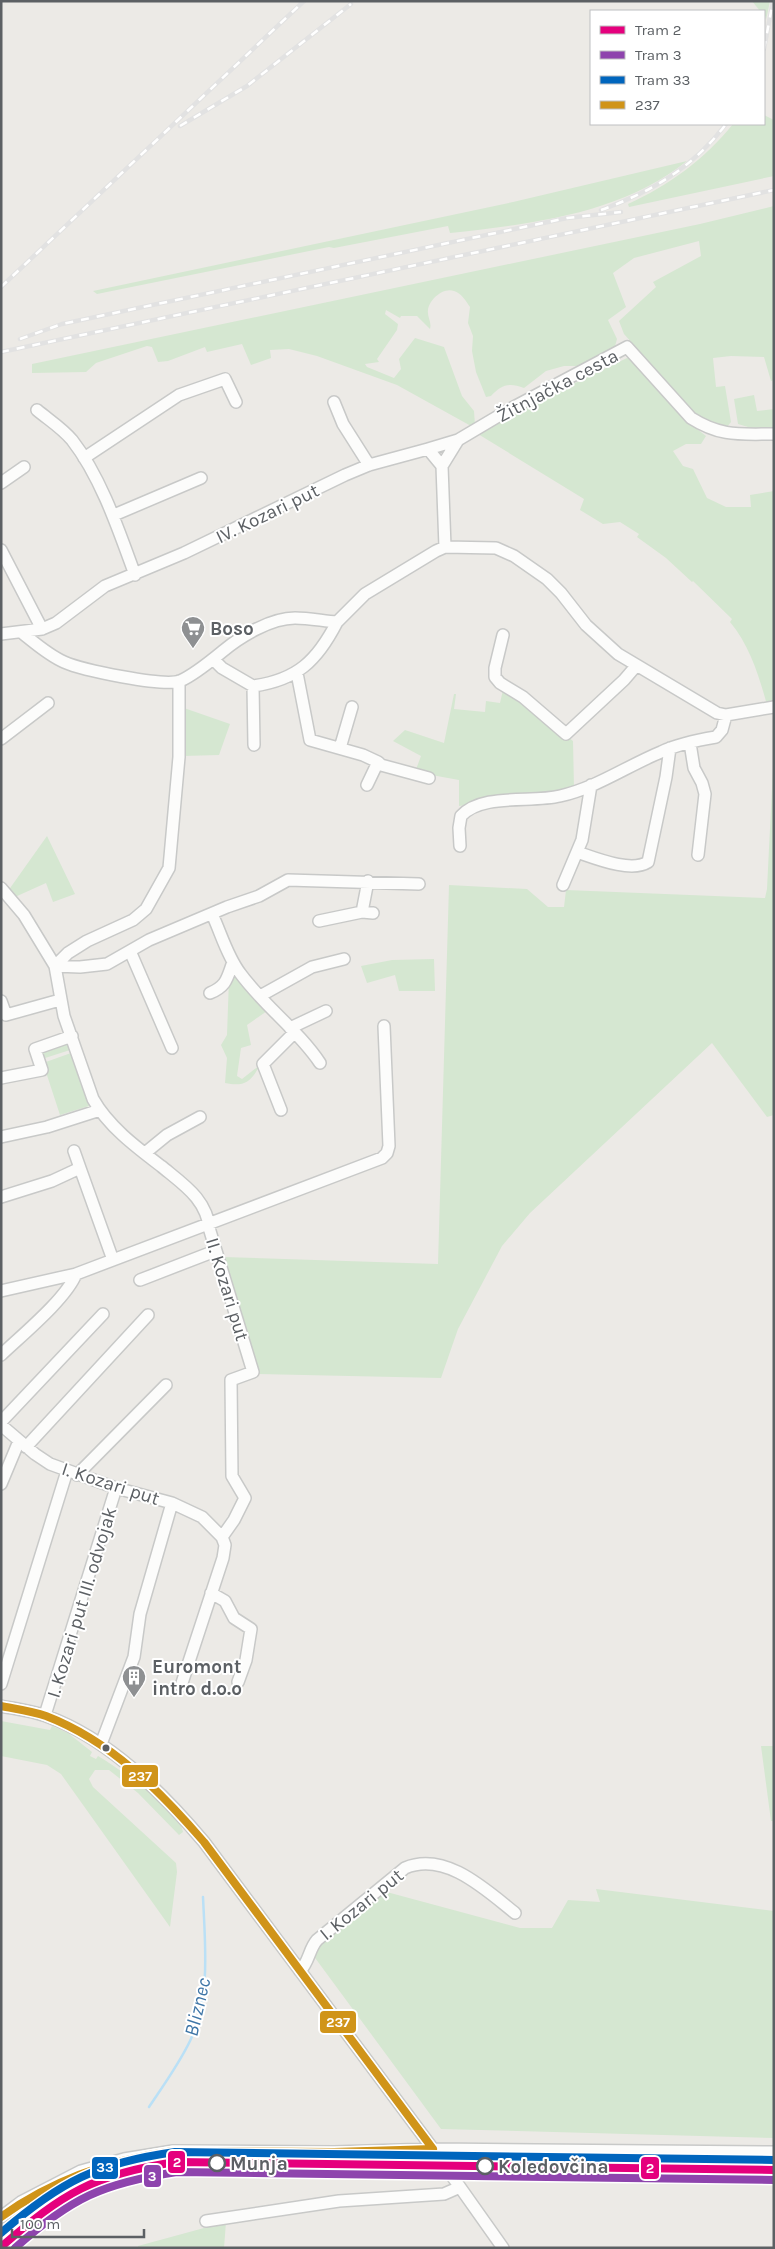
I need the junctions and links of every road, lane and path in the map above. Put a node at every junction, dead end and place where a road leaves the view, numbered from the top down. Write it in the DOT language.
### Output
graph roads {
  1 [pos="236,402"];
  2 [pos="334,402"];
  3 [pos="37,410"];
  4 [pos="774,434"];
  5 [pos="458,440"];
  6 [pos="428,449"];
  7 [pos="84,458"];
  8 [pos="369,465"];
  9 [pos="442,466"];
  10 [pos="24,467"];
  11 [pos="201,478"];
  12 [pos="1,483"];
  13 [pos="114,515"];
  14 [pos="445,547"];
  15 [pos="1,550"];
  16 [pos="135,575"];
  17 [pos="336,622"];
  18 [pos="42,629"];
  19 [pos="21,632"];
  20 [pos="1,634"];
  21 [pos="502,635"];
  22 [pos="214,660"];
  23 [pos="636,666"];
  24 [pos="297,673"];
  25 [pos="179,681"];
  26 [pos="253,686"];
  27 [pos="48,703"];
  28 [pos="352,707"];
  29 [pos="774,707"];
  30 [pos="726,715"];
  31 [pos="1,739"];
  32 [pos="690,743"];
  33 [pos="254,745"];
  34 [pos="340,748"];
  35 [pos="670,748"];
  36 [pos="378,762"];
  37 [pos="429,778"];
  38 [pos="591,785"];
  39 [pos="367,786"];
  40 [pos="460,846"];
  41 [pos="577,852"];
  42 [pos="698,855"];
  43 [pos="368,881"];
  44 [pos="419,884"];
  45 [pos="563,885"];
  46 [pos="1,888"];
  47 [pos="212,914"];
  48 [pos="319,921"];
  49 [pos="130,951"];
  50 [pos="344,959"];
  51 [pos="233,962"];
  52 [pos="55,966"];
  53 [pos="210,993"];
  54 [pos="260,996"];
  55 [pos="1,1000"];
  56 [pos="60,1000"];
  57 [pos="326,1010"];
  58 [pos="384,1026"];
  59 [pos="292,1030"];
  60 [pos="72,1036"];
  61 [pos="172,1048"];
  62 [pos="320,1063"];
  63 [pos="1,1078"];
  64 [pos="100,1110"];
  65 [pos="281,1110"];
  66 [pos="200,1117"];
  67 [pos="1,1137"];
  68 [pos="74,1151"];
  69 [pos="145,1153"];
  70 [pos="80,1168"];
  71 [pos="1,1197"];
  72 [pos="209,1224"];
  73 [pos="216,1251"];
  74 [pos="113,1260"];
  75 [pos="76,1274"];
  76 [pos="140,1280"];
  77 [pos="1,1292"];
  78 [pos="103,1314"];
  79 [pos="148,1315"];
  80 [pos="1,1355"];
  81 [pos="166,1385"];
  82 [pos="1,1424"];
  83 [pos="23,1444"];
  84 [pos="72,1473"];
  85 [pos="1,1484"];
  86 [pos="116,1488"];
  87 [pos="172,1502"];
  88 [pos="222,1537"];
  89 [pos="211,1593"];
  90 [pos="238,1682"];
  91 [pos="1,1684"];
  92 [pos="181,1686"];
  93 [pos="1,1706"];
  94 [pos="45,1715"];
  95 [pos="101,1744"];
  96 [pos="515,1913"];
  97 [pos="300,1971"];
  98 [pos="433,2149"];
  99 [pos="774,2152"];
  100 [pos="460,2187"];
  101 [pos="1,2218"];
  102 [pos="206,2221"];
  103 [pos="503,2248"];
  1 -- 7 [label="street"];
  2 -- 8 [label="street"];
  3 -- 7 [label="street"];
  4 -- 5 [label="street, Žitnjačka cesta"];
  5 -- 6 [label="street, IV. Kozari put"];
  5 -- 9 [label="street"];
  6 -- 8 [label="street, IV. Kozari put"];
  6 -- 9 [label="street"];
  7 -- 13 [label="street"];
  8 -- 16 [label="street, IV. Kozari put"];
  9 -- 14 [label="street"];
  10 -- 12 [label="street"];
  11 -- 13 [label="street"];
  13 -- 16 [label="street"];
  14 -- 17 [label="street"];
  14 -- 23 [label="street"];
  15 -- 18 [label="street"];
  16 -- 18 [label="street, IV. Kozari put"];
  17 -- 22 [label="street"];
  17 -- 24 [label="street"];
  18 -- 19 [label="street, IV. Kozari put"];
  19 -- 20 [label="street, IV. Kozari put"];
  19 -- 25 [label="street"];
  21 -- 23 [label="street"];
  22 -- 25 [label="street"];
  22 -- 26 [label="street"];
  23 -- 30 [label="street"];
  24 -- 26 [label="street"];
  24 -- 34 [label="street"];
  25 -- 52 [label="street"];
  26 -- 33 [label="street"];
  27 -- 31 [label="street"];
  28 -- 34 [label="street"];
  29 -- 30 [label="street"];
  30 -- 32 [label="street"];
  32 -- 35 [label="street"];
  32 -- 42 [label="street"];
  34 -- 36 [label="street"];
  35 -- 38 [label="street"];
  35 -- 41 [label="street"];
  36 -- 37 [label="street"];
  36 -- 39 [label="street"];
  38 -- 40 [label="street"];
  38 -- 41 [label="street"];
  41 -- 45 [label="street"];
  43 -- 44 [label="street"];
  43 -- 47 [label="street"];
  43 -- 48 [label="street"];
  46 -- 52 [label="street"];
  47 -- 49 [label="street"];
  47 -- 51 [label="street"];
  49 -- 52 [label="street"];
  49 -- 61 [label="street"];
  50 -- 54 [label="street"];
  51 -- 53 [label="street"];
  51 -- 54 [label="street"];
  52 -- 56 [label="street"];
  54 -- 59 [label="street"];
  55 -- 56 [label="street"];
  56 -- 60 [label="street"];
  57 -- 59 [label="street"];
  58 -- 72 [label="street"];
  59 -- 62 [label="street"];
  59 -- 65 [label="street"];
  60 -- 63 [label="street"];
  60 -- 64 [label="street"];
  64 -- 67 [label="street"];
  64 -- 69 [label="street"];
  66 -- 69 [label="street"];
  68 -- 70 [label="street"];
  69 -- 72 [label="street"];
  70 -- 71 [label="street"];
  70 -- 74 [label="street"];
  72 -- 73 [label="street, II. Kozari put"];
  72 -- 74 [label="street, II. Kozari put"];
  73 -- 76 [label="street"];
  73 -- 88 [label="street, II. Kozari put"];
  74 -- 75 [label="street, II. Kozari put"];
  75 -- 77 [label="street, II. Kozari put"];
  75 -- 80 [label="street"];
  78 -- 82 [label="street"];
  79 -- 83 [label="street"];
  81 -- 84 [label="street"];
  82 -- 83 [label="street, I. Kozari put"];
  83 -- 84 [label="street, I. Kozari put"];
  83 -- 85 [label="street"];
  84 -- 86 [label="street, I. Kozari put"];
  84 -- 91 [label="street"];
  86 -- 87 [label="street, I. Kozari put"];
  86 -- 94 [label="street, I. Kozari put III. odvojak"];
  87 -- 88 [label="street, I. Kozari put"];
  87 -- 95 [label="street"];
  88 -- 89 [label="street"];
  89 -- 90 [label="street"];
  89 -- 92 [label="street"];
  93 -- 94 [label="street"];
  94 -- 95 [label="street"];
  95 -- 97 [label="street"];
  96 -- 97 [label="street, I. Kozari put"];
  97 -- 98 [label="street"];
  98 -- 99 [label="street"];
  98 -- 100 [label="street"];
  98 -- 101 [label="street"];
  100 -- 102 [label="street"];
  100 -- 103 [label="street"];
}
